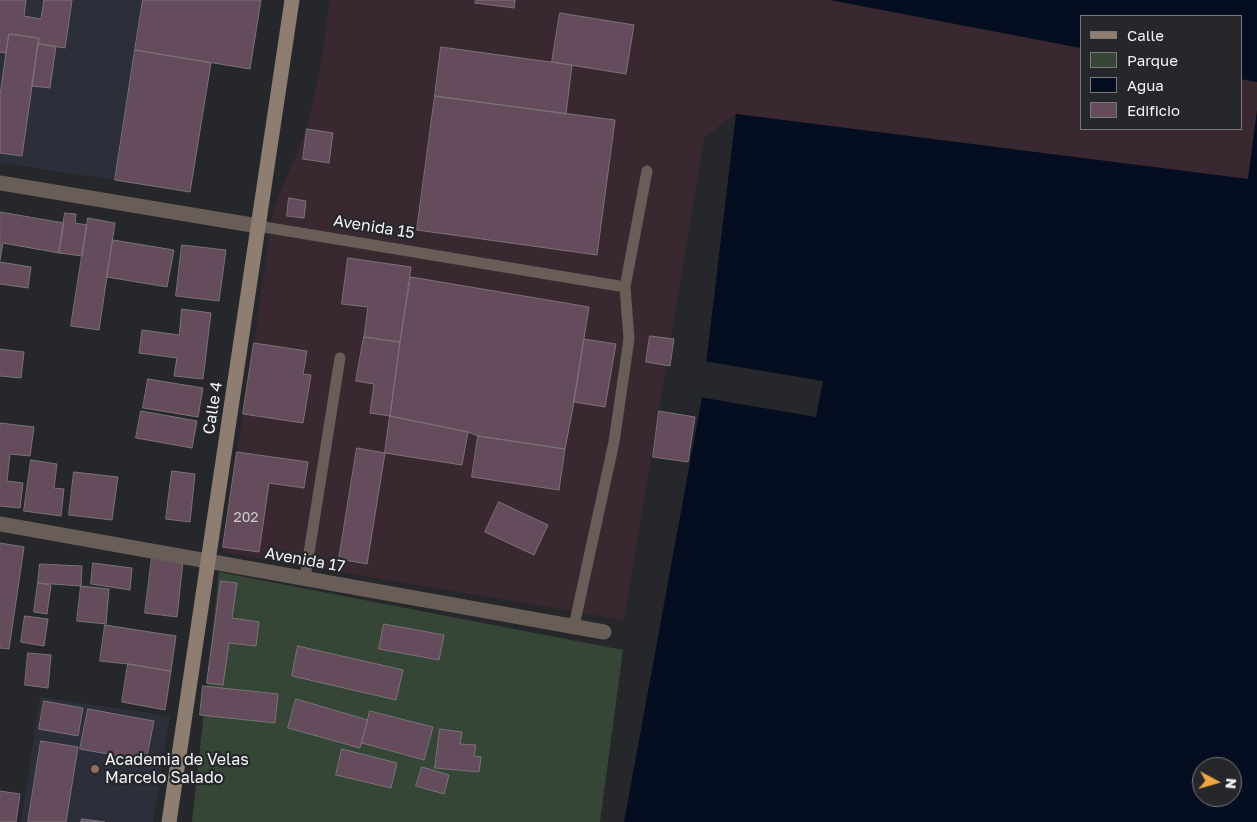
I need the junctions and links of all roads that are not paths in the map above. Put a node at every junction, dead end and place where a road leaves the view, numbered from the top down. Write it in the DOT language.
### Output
graph roads {
  1 [pos="292,0"];
  2 [pos="647,171"];
  3 [pos="0,183"];
  4 [pos="258,226"];
  5 [pos="625,287"];
  6 [pos="340,358"];
  7 [pos="0,524"];
  8 [pos="208,560"];
  9 [pos="305,578"];
  10 [pos="574,626"];
  11 [pos="604,632"];
  12 [pos="169,822"];
  1 -- 4 [label="street, Calle 4"];
  2 -- 5 [label="lane"];
  3 -- 4 [label="street, Avenida 15"];
  4 -- 5 [label="lane, Avenida 15"];
  4 -- 8 [label="street, Calle 4"];
  5 -- 10 [label="lane"];
  6 -- 9 [label="lane"];
  7 -- 8 [label="street, Avenida 17"];
  8 -- 9 [label="street, Avenida 17"];
  8 -- 12 [label="street, Calle 4"];
  9 -- 10 [label="street, Avenida 17"];
  10 -- 11 [label="street, Avenida 17"];
}
